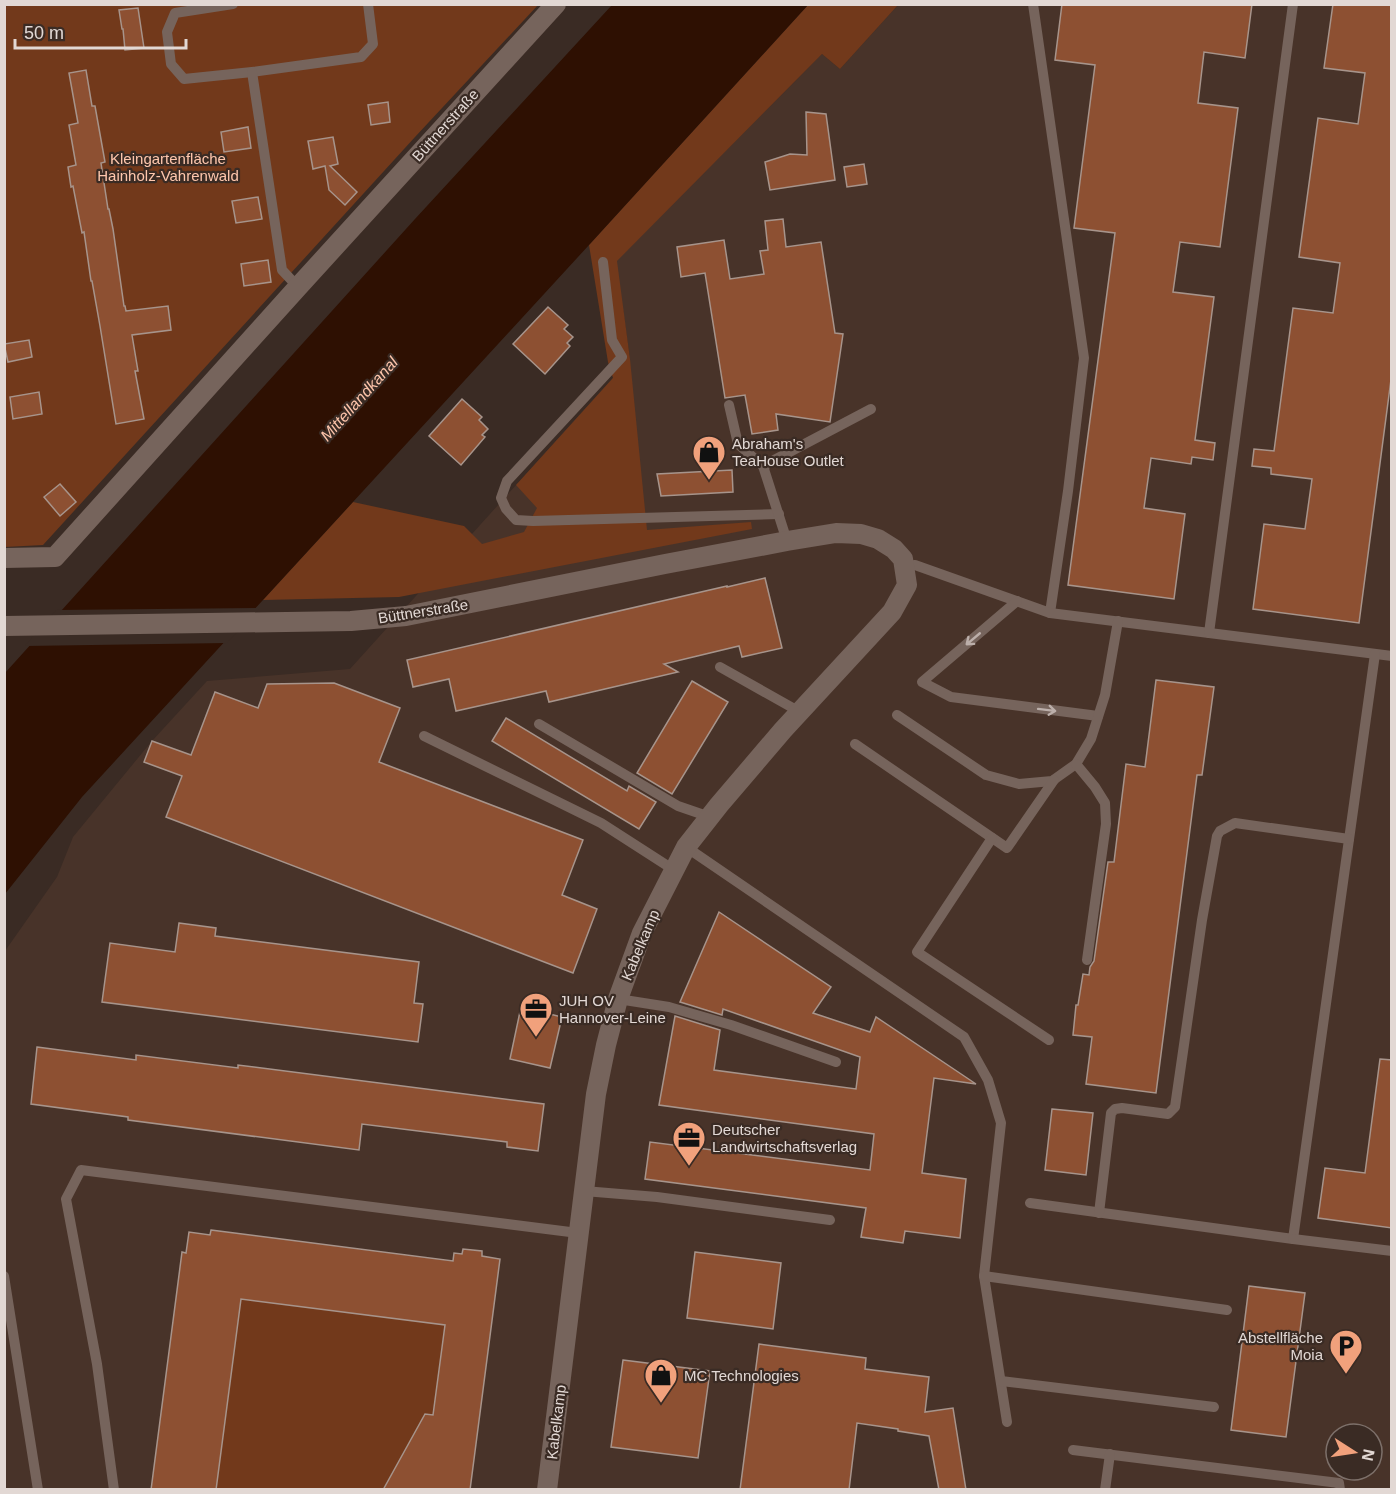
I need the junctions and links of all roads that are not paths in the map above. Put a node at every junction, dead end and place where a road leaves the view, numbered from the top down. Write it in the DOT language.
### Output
graph roads {
  1 [pos="233,4"];
  2 [pos="368,4"];
  3 [pos="556,4"];
  4 [pos="1033,4"];
  5 [pos="1293,4"];
  6 [pos="252,72"];
  7 [pos="603,261"];
  8 [pos="298,287"];
  9 [pos="729,405"];
  10 [pos="871,409"];
  11 [pos="763,466"];
  12 [pos="779,514"];
  13 [pos="787,541"];
  14 [pos="4,558"];
  15 [pos="904,567"];
  16 [pos="1017,601"];
  17 [pos="1050,612"];
  18 [pos="1118,621"];
  19 [pos="4,626"];
  20 [pos="1209,633"];
  21 [pos="1375,654"];
  22 [pos="1392,656"];
  23 [pos="720,667"];
  24 [pos="800,712"];
  25 [pos="897,715"];
  26 [pos="1098,716"];
  27 [pos="538,724"];
  28 [pos="424,736"];
  29 [pos="855,744"];
  30 [pos="1076,764"];
  31 [pos="1054,780"];
  32 [pos="710,817"];
  33 [pos="992,838"];
  34 [pos="1349,839"];
  35 [pos="686,847"];
  36 [pos="674,870"];
  37 [pos="1088,960"];
  38 [pos="618,999"];
  39 [pos="1049,1040"];
  40 [pos="836,1062"];
  41 [pos="584,1191"];
  42 [pos="1030,1203"];
  43 [pos="1099,1212"];
  44 [pos="830,1220"];
  45 [pos="578,1233"];
  46 [pos="1293,1239"];
  47 [pos="1392,1251"];
  48 [pos="4,1276"];
  49 [pos="984,1276"];
  50 [pos="1227,1310"];
  51 [pos="1001,1381"];
  52 [pos="1214,1407"];
  53 [pos="1007,1422"];
  54 [pos="1073,1450"];
  55 [pos="1110,1454"];
  56 [pos="38,1490"];
  57 [pos="114,1490"];
  58 [pos="547,1490"];
  59 [pos="1105,1490"];
  60 [pos="1340,1490"];
  1 -- 6 [label="lane"];
  2 -- 6 [label="lane"];
  3 -- 8 [label="street, Büttnerstraße"];
  4 -- 17 [label="lane"];
  5 -- 20 [label="lane"];
  6 -- 8 [label="lane"];
  7 -- 12 [label="lane"];
  8 -- 14 [label="street, Büttnerstraße"];
  9 -- 11 [label="lane"];
  10 -- 11 [label="lane"];
  11 -- 12 [label="lane"];
  12 -- 13 [label="lane"];
  13 -- 15 [label="street, Büttnerstraße"];
  13 -- 19 [label="street, Büttnerstraße"];
  15 -- 16 [label="lane"];
  15 -- 24 [label="street, Kabelkamp"];
  16 -- 17 [label="lane"];
  16 -- 26 [label="lane, one-way"];
  17 -- 18 [label="lane"];
  18 -- 20 [label="lane"];
  18 -- 26 [label="lane"];
  20 -- 21 [label="lane"];
  21 -- 22 [label="lane"];
  21 -- 34 [label="lane"];
  23 -- 24 [label="lane"];
  24 -- 32 [label="street, Kabelkamp"];
  25 -- 31 [label="lane"];
  26 -- 30 [label="lane"];
  27 -- 32 [label="lane"];
  28 -- 36 [label="lane"];
  29 -- 33 [label="lane"];
  30 -- 31 [label="lane"];
  30 -- 37 [label="lane"];
  31 -- 33 [label="lane"];
  32 -- 35 [label="street, Kabelkamp"];
  33 -- 39 [label="lane"];
  34 -- 43 [label="lane"];
  34 -- 46 [label="lane"];
  35 -- 36 [label="street, Kabelkamp"];
  35 -- 49 [label="lane"];
  36 -- 38 [label="street, Kabelkamp"];
  38 -- 40 [label="lane"];
  38 -- 41 [label="street, Kabelkamp"];
  41 -- 44 [label="lane"];
  41 -- 45 [label="street, Kabelkamp"];
  42 -- 43 [label="lane"];
  43 -- 46 [label="lane"];
  45 -- 57 [label="lane"];
  45 -- 58 [label="street, Kabelkamp"];
  46 -- 47 [label="lane"];
  48 -- 56 [label="lane"];
  49 -- 50 [label="lane"];
  49 -- 51 [label="lane"];
  51 -- 52 [label="lane"];
  51 -- 53 [label="lane"];
  54 -- 55 [label="lane"];
  55 -- 59 [label="lane"];
  55 -- 60 [label="lane"];
}
